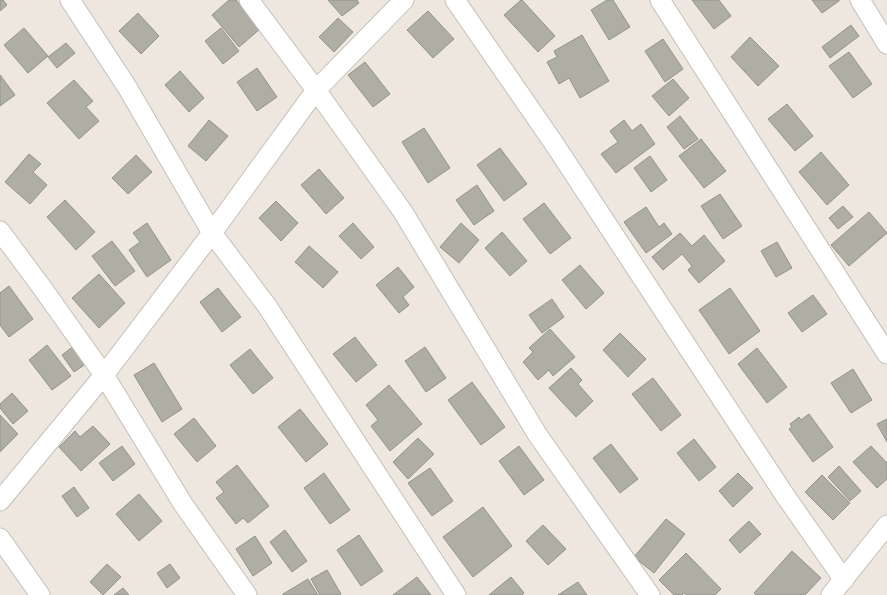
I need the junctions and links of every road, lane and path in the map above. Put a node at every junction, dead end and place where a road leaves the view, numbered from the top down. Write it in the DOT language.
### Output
graph roads {
  1 [pos="70,0"];
  2 [pos="249,0"];
  3 [pos="404,0"];
  4 [pos="455,0"];
  5 [pos="660,0"];
  6 [pos="860,0"];
  7 [pos="887,44"];
  8 [pos="316,90"];
  9 [pos="0,231"];
  10 [pos="212,233"];
  11 [pos="887,354"];
  12 [pos="104,375"];
  13 [pos="0,501"];
  14 [pos="887,524"];
  15 [pos="0,538"];
  16 [pos="881,544"];
  17 [pos="844,580"];
  18 [pos="40,595"];
  19 [pos="246,595"];
  20 [pos="456,595"];
  21 [pos="650,595"];
  22 [pos="831,595"];
  1 -- 10 [label="street"];
  2 -- 8 [label="street"];
  3 -- 8 [label="street"];
  4 -- 17 [label="street"];
  5 -- 11 [label="street"];
  6 -- 7 [label="street"];
  8 -- 10 [label="street"];
  8 -- 21 [label="street"];
  9 -- 12 [label="street"];
  10 -- 12 [label="street"];
  10 -- 20 [label="street"];
  12 -- 13 [label="street"];
  12 -- 19 [label="street"];
  14 -- 16 [label="street"];
  15 -- 18 [label="street"];
  16 -- 17 [label="street"];
  17 -- 22 [label="street"];
}
